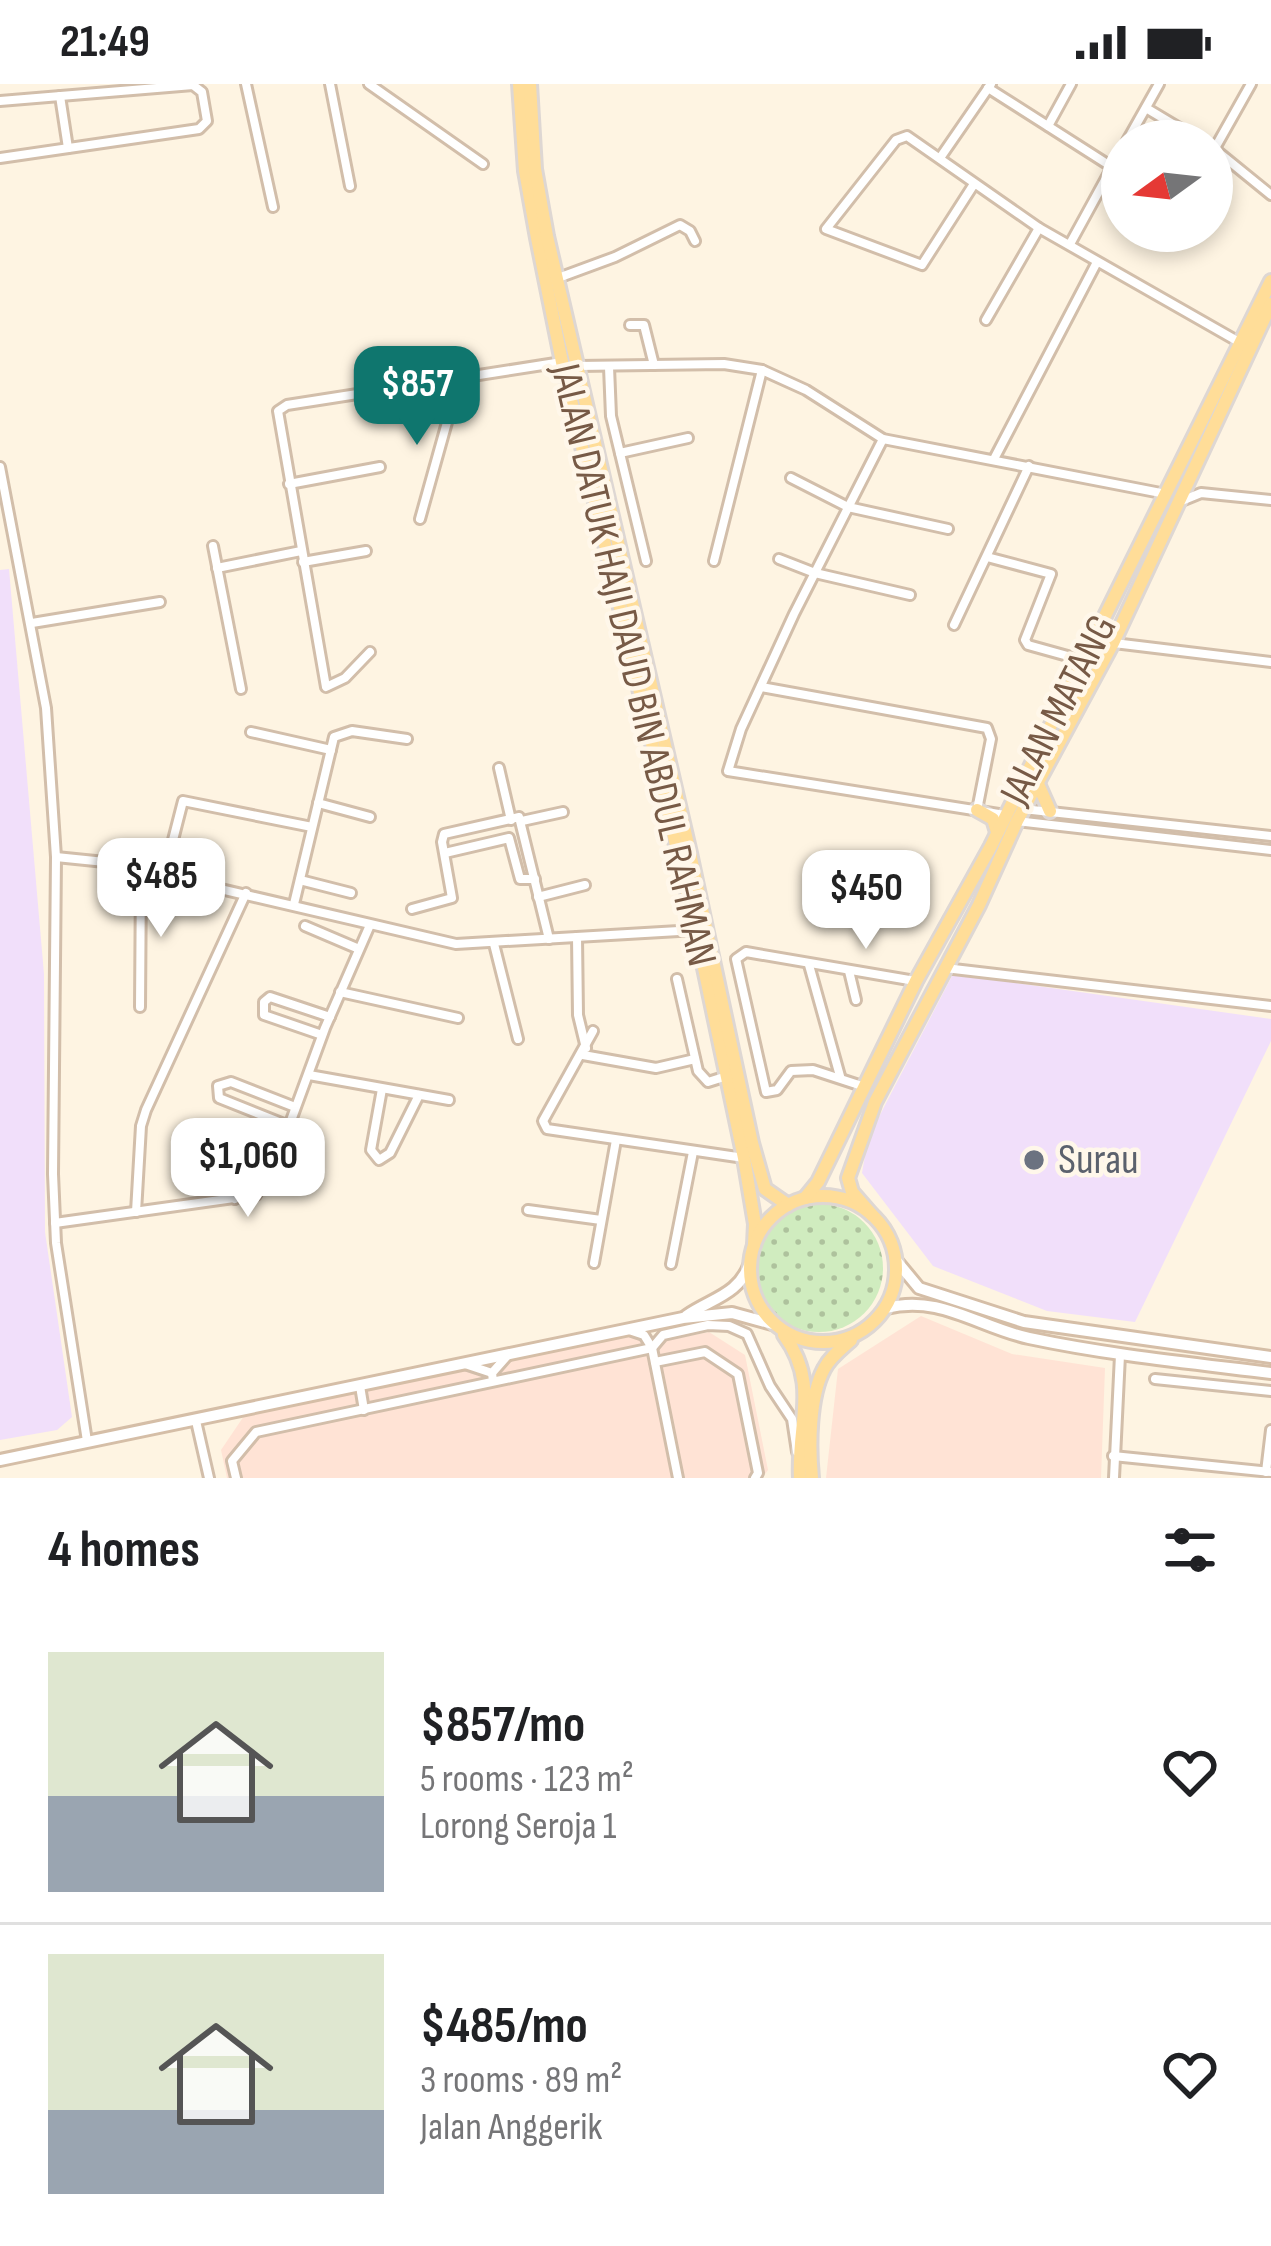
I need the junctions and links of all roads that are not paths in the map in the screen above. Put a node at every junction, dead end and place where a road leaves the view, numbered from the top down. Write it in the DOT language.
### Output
graph roads {
  1 [pos="247,84"];
  2 [pos="330,84"];
  3 [pos="369,84"];
  4 [pos="519,84"];
  5 [pos="530,84"];
  6 [pos="1071,84"];
  7 [pos="1160,84"];
  8 [pos="1251,84"];
  9 [pos="989,86"];
  10 [pos="91,89"];
  11 [pos="60,96"];
  12 [pos="0,101"];
  13 [pos="1146,108"];
  14 [pos="1139,120"];
  15 [pos="1166,120"];
  16 [pos="1230,120"];
  17 [pos="1048,126"];
  18 [pos="68,148"];
  19 [pos="0,158"];
  20 [pos="940,158"];
  21 [pos="1101,160"];
  22 [pos="1233,163"];
  23 [pos="482,164"];
  24 [pos="974,184"];
  25 [pos="350,186"];
  26 [pos="1101,187"];
  27 [pos="1271,195"];
  28 [pos="273,207"];
  29 [pos="1039,228"];
  30 [pos="695,241"];
  31 [pos="1070,244"];
  32 [pos="1096,262"];
  33 [pos="557,279"];
  34 [pos="1271,280"];
  35 [pos="1271,304"];
  36 [pos="986,320"];
  37 [pos="630,326"];
  38 [pos="1239,342"];
  39 [pos="569,364"];
  40 [pos="654,365"];
  41 [pos="609,367"];
  42 [pos="762,370"];
  43 [pos="446,379"];
  44 [pos="688,438"];
  45 [pos="883,439"];
  46 [pos="620,453"];
  47 [pos="994,459"];
  48 [pos="1029,466"];
  49 [pos="0,467"];
  50 [pos="380,467"];
  51 [pos="1192,469"];
  52 [pos="791,478"];
  53 [pos="289,484"];
  54 [pos="1215,494"];
  55 [pos="1171,499"];
  56 [pos="1271,500"];
  57 [pos="848,507"];
  58 [pos="420,519"];
  59 [pos="948,529"];
  60 [pos="213,546"];
  61 [pos="301,551"];
  62 [pos="366,551"];
  63 [pos="987,557"];
  64 [pos="779,559"];
  65 [pos="646,561"];
  66 [pos="714,561"];
  67 [pos="303,562"];
  68 [pos="218,568"];
  69 [pos="815,573"];
  70 [pos="910,595"];
  71 [pos="160,602"];
  72 [pos="32,623"];
  73 [pos="954,625"];
  74 [pos="1113,643"];
  75 [pos="370,652"];
  76 [pos="1082,660"];
  77 [pos="1271,662"];
  78 [pos="761,687"];
  79 [pos="241,689"];
  80 [pos="251,733"];
  81 [pos="407,739"];
  82 [pos="331,750"];
  83 [pos="499,768"];
  84 [pos="1038,782"];
  85 [pos="318,803"];
  86 [pos="977,810"];
  87 [pos="1050,811"];
  88 [pos="563,812"];
  89 [pos="1012,814"];
  90 [pos="370,817"];
  91 [pos="1129,819"];
  92 [pos="517,820"];
  93 [pos="312,827"];
  94 [pos="1127,832"];
  95 [pos="997,833"];
  96 [pos="1271,836"];
  97 [pos="1271,850"];
  98 [pos="446,853"];
  99 [pos="56,857"];
  100 [pos="141,871"];
  101 [pos="164,875"];
  102 [pos="535,879"];
  103 [pos="300,880"];
  104 [pos="585,886"];
  105 [pos="246,893"];
  106 [pos="351,893"];
  107 [pos="538,897"];
  108 [pos="294,904"];
  109 [pos="412,909"];
  110 [pos="370,924"];
  111 [pos="305,926"];
  112 [pos="696,930"];
  113 [pos="577,937"];
  114 [pos="548,938"];
  115 [pos="494,944"];
  116 [pos="359,949"];
  117 [pos="808,964"];
  118 [pos="944,968"];
  119 [pos="850,971"];
  120 [pos="677,979"];
  121 [pos="916,981"];
  122 [pos="340,992"];
  123 [pos="856,1000"];
  124 [pos="1271,1006"];
  125 [pos="140,1007"];
  126 [pos="330,1017"];
  127 [pos="458,1018"];
  128 [pos="593,1031"];
  129 [pos="322,1035"];
  130 [pos="518,1039"];
  131 [pos="584,1051"];
  132 [pos="695,1059"];
  133 [pos="310,1075"];
  134 [pos="727,1076"];
  135 [pos="839,1076"];
  136 [pos="866,1088"];
  137 [pos="382,1089"];
  138 [pos="419,1095"];
  139 [pos="449,1100"];
  140 [pos="295,1107"];
  141 [pos="289,1126"];
  142 [pos="616,1140"];
  143 [pos="693,1152"];
  144 [pos="744,1158"];
  145 [pos="195,1171"];
  146 [pos="805,1198"];
  147 [pos="235,1199"];
  148 [pos="788,1205"];
  149 [pos="527,1210"];
  150 [pos="136,1212"];
  151 [pos="872,1215"];
  152 [pos="601,1220"];
  153 [pos="55,1223"];
  154 [pos="754,1245"];
  155 [pos="896,1259"];
  156 [pos="595,1263"];
  157 [pos="750,1263"];
  158 [pos="671,1264"];
  159 [pos="886,1308"];
  160 [pos="683,1318"];
  161 [pos="778,1327"];
  162 [pos="631,1330"];
  163 [pos="856,1335"];
  164 [pos="652,1348"];
  165 [pos="1120,1355"];
  166 [pos="507,1356"];
  167 [pos="1271,1357"];
  168 [pos="655,1362"];
  169 [pos="465,1364"];
  170 [pos="1271,1373"];
  171 [pos="492,1377"];
  172 [pos="1155,1379"];
  173 [pos="360,1386"];
  174 [pos="1271,1391"];
  175 [pos="364,1410"];
  176 [pos="196,1421"];
  177 [pos="1271,1430"];
  178 [pos="87,1442"];
  179 [pos="1113,1456"];
  180 [pos="0,1460"];
  181 [pos="1269,1472"];
  182 [pos="804,1476"];
  183 [pos="209,1478"];
  184 [pos="236,1478"];
  185 [pos="678,1478"];
  186 [pos="754,1478"];
  187 [pos="1114,1478"];
  1 -- 28 [label="street"];
  2 -- 25 [label="street"];
  3 -- 23 [label="street"];
  4 -- 39 [label="main road, JALAN DATUK HAJI DAUD BIN ABDUL RAHMAN"];
  5 -- 33 [label="main road, JALAN DATUK HAJI DAUD BIN ABDUL RAHMAN"];
  6 -- 17 [label="street"];
  7 -- 13 [label="street"];
  8 -- 16 [label="street"];
  9 -- 17 [label="street"];
  9 -- 20 [label="street"];
  10 -- 11 [label="street"];
  10 -- 18 [label="street"];
  11 -- 12 [label="street"];
  11 -- 18 [label="street"];
  13 -- 14 [label="street"];
  13 -- 15 [label="street"];
  17 -- 21 [label="street"];
  18 -- 19 [label="street"];
  20 -- 24 [label="street"];
  20 -- 24 [label="street"];
  22 -- 27 [label="street"];
  24 -- 29 [label="street"];
  26 -- 31 [label="street"];
  29 -- 31 [label="street"];
  29 -- 36 [label="street"];
  30 -- 33 [label="street"];
  31 -- 32 [label="street"];
  32 -- 38 [label="street"];
  32 -- 47 [label="street"];
  33 -- 39 [label="main road, JALAN DATUK HAJI DAUD BIN ABDUL RAHMAN"];
  34 -- 38 [label="main road, JALAN MATANG"];
  35 -- 51 [label="main road, JALAN MATANG"];
  37 -- 40 [label="street"];
  38 -- 55 [label="main road, JALAN MATANG"];
  39 -- 41 [label="street"];
  39 -- 43 [label="street"];
  39 -- 112 [label="main road, JALAN DATUK HAJI DAUD BIN ABDUL RAHMAN"];
  39 -- 148 [label="main road, JALAN DATUK HAJI DAUD BIN ABDUL RAHMAN"];
  40 -- 41 [label="street"];
  40 -- 42 [label="street"];
  41 -- 46 [label="street"];
  42 -- 45 [label="street"];
  42 -- 66 [label="street"];
  43 -- 53 [label="street"];
  43 -- 58 [label="street"];
  44 -- 46 [label="street"];
  45 -- 47 [label="street"];
  45 -- 57 [label="street"];
  46 -- 65 [label="street"];
  47 -- 48 [label="street"];
  48 -- 55 [label="street"];
  48 -- 63 [label="street"];
  49 -- 72 [label="street"];
  50 -- 53 [label="street"];
  51 -- 54 [label="street"];
  51 -- 55 [label="main road, JALAN MATANG"];
  52 -- 57 [label="street"];
  53 -- 61 [label="street"];
  54 -- 55 [label="street"];
  54 -- 56 [label="street"];
  55 -- 74 [label="main road, JALAN MATANG"];
  55 -- 76 [label="main road, JALAN MATANG"];
  57 -- 59 [label="street"];
  57 -- 69 [label="street"];
  60 -- 68 [label="street"];
  61 -- 67 [label="street"];
  61 -- 68 [label="street"];
  62 -- 67 [label="street"];
  63 -- 73 [label="street"];
  63 -- 76 [label="street"];
  64 -- 69 [label="street"];
  67 -- 75 [label="street"];
  68 -- 79 [label="street"];
  69 -- 70 [label="street"];
  69 -- 78 [label="street"];
  71 -- 72 [label="street"];
  72 -- 99 [label="street"];
  74 -- 77 [label="street"];
  74 -- 84 [label="main road, JALAN MATANG"];
  76 -- 89 [label="main road, JALAN MATANG"];
  78 -- 86 [label="street"];
  78 -- 86 [label="street"];
  80 -- 82 [label="street"];
  81 -- 82 [label="street"];
  82 -- 85 [label="street"];
  83 -- 92 [label="street"];
  84 -- 87 [label="main road"];
  84 -- 89 [label="main road, JALAN MATANG"];
  85 -- 90 [label="street"];
  85 -- 93 [label="street"];
  86 -- 89 [label="street"];
  86 -- 95 [label="main road"];
  87 -- 89 [label="street"];
  87 -- 91 [label="street"];
  88 -- 92 [label="street"];
  89 -- 94 [label="street"];
  89 -- 95 [label="main road, JALAN MATANG"];
  89 -- 118 [label="main road, JALAN MATANG"];
  91 -- 94 [label="street"];
  91 -- 96 [label="street"];
  92 -- 98 [label="street"];
  92 -- 102 [label="street"];
  93 -- 101 [label="street"];
  93 -- 103 [label="street"];
  94 -- 97 [label="street"];
  95 -- 121 [label="main road, JALAN MATANG"];
  98 -- 102 [label="street"];
  98 -- 109 [label="street"];
  99 -- 100 [label="street"];
  99 -- 153 [label="street"];
  100 -- 101 [label="street"];
  100 -- 125 [label="street"];
  101 -- 105 [label="street"];
  102 -- 107 [label="street"];
  103 -- 106 [label="street"];
  103 -- 108 [label="street"];
  104 -- 107 [label="street"];
  105 -- 108 [label="street"];
  105 -- 150 [label="street"];
  107 -- 114 [label="street"];
  108 -- 110 [label="street"];
  110 -- 115 [label="street"];
  110 -- 116 [label="street"];
  111 -- 116 [label="street"];
  112 -- 113 [label="street"];
  112 -- 134 [label="main road, JALAN DATUK HAJI DAUD BIN ABDUL RAHMAN"];
  113 -- 114 [label="street"];
  113 -- 131 [label="street"];
  114 -- 115 [label="street"];
  115 -- 130 [label="street"];
  116 -- 122 [label="street"];
  117 -- 119 [label="street"];
  117 -- 135 [label="street"];
  117 -- 135 [label="street"];
  118 -- 124 [label="street"];
  118 -- 151 [label="main road, JALAN MATANG"];
  119 -- 121 [label="street"];
  119 -- 123 [label="street"];
  120 -- 132 [label="street"];
  121 -- 136 [label="main road, JALAN MATANG"];
  122 -- 126 [label="street"];
  122 -- 127 [label="street"];
  126 -- 129 [label="street"];
  126 -- 129 [label="street"];
  128 -- 131 [label="street"];
  129 -- 133 [label="street"];
  131 -- 132 [label="street"];
  131 -- 142 [label="street"];
  132 -- 134 [label="street"];
  133 -- 137 [label="street"];
  133 -- 140 [label="street"];
  134 -- 144 [label="main road, JALAN DATUK HAJI DAUD BIN ABDUL RAHMAN"];
  135 -- 136 [label="street"];
  136 -- 146 [label="main road, JALAN MATANG"];
  137 -- 138 [label="street"];
  137 -- 138 [label="street"];
  138 -- 139 [label="street"];
  140 -- 141 [label="street"];
  140 -- 141 [label="street"];
  141 -- 147 [label="street"];
  142 -- 143 [label="street"];
  142 -- 152 [label="street"];
  143 -- 144 [label="street"];
  143 -- 158 [label="street"];
  144 -- 154 [label="main road, JALAN DATUK HAJI DAUD BIN ABDUL RAHMAN"];
  145 -- 147 [label="street"];
  146 -- 148 [label="main road"];
  146 -- 151 [label="main road"];
  147 -- 150 [label="street"];
  148 -- 154 [label="main road"];
  149 -- 152 [label="street"];
  150 -- 153 [label="street"];
  151 -- 155 [label="main road"];
  152 -- 156 [label="street"];
  153 -- 178 [label="street"];
  154 -- 157 [label="main road"];
  155 -- 159 [label="main road"];
  155 -- 167 [label="street"];
  157 -- 160 [label="street"];
  157 -- 161 [label="main road"];
  159 -- 163 [label="main road"];
  159 -- 165 [label="street"];
  160 -- 161 [label="street"];
  160 -- 162 [label="street"];
  161 -- 163 [label="main road"];
  161 -- 182 [label="main road"];
  162 -- 164 [label="street"];
  162 -- 166 [label="street"];
  163 -- 182 [label="main road"];
  164 -- 168 [label="street"];
  164 -- 171 [label="street"];
  164 -- 182 [label="street"];
  165 -- 170 [label="street"];
  165 -- 179 [label="street"];
  166 -- 169 [label="street"];
  166 -- 171 [label="street"];
  168 -- 185 [label="street"];
  168 -- 186 [label="street"];
  169 -- 171 [label="street"];
  169 -- 173 [label="street"];
  171 -- 175 [label="street"];
  172 -- 174 [label="street"];
  173 -- 175 [label="street"];
  173 -- 176 [label="street"];
  175 -- 184 [label="street"];
  176 -- 178 [label="street"];
  176 -- 183 [label="street"];
  177 -- 181 [label="street"];
  178 -- 180 [label="street"];
  179 -- 181 [label="street"];
  179 -- 187 [label="street"];
}
